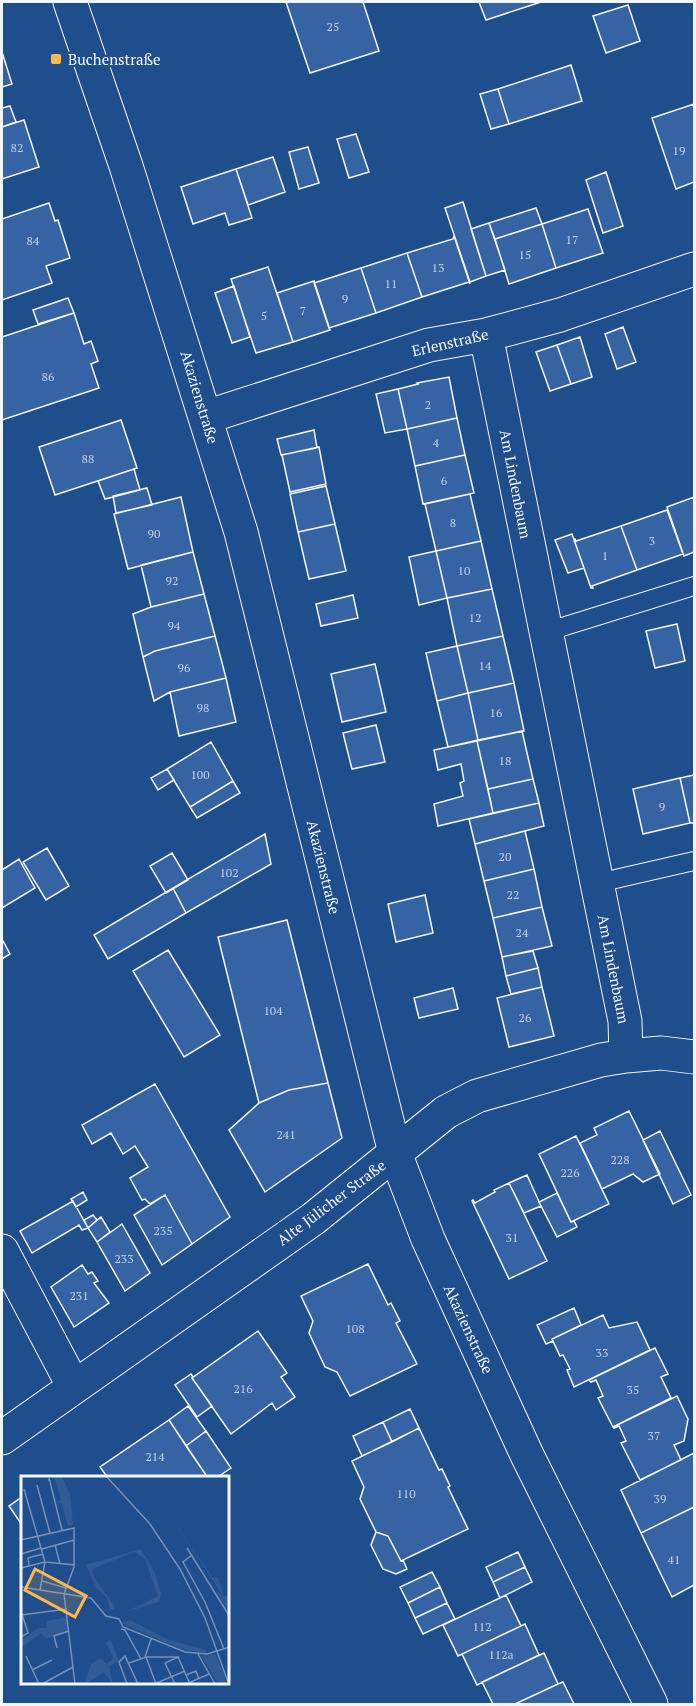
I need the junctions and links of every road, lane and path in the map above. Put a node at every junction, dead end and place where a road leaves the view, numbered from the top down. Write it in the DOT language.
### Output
graph roads {
  1 [pos="70,2"];
  2 [pos="694,269"];
  3 [pos="486,335"];
  4 [pos="206,417"];
  5 [pos="694,586"];
  6 [pos="546,632"];
  7 [pos="694,861"];
  8 [pos="598,883"];
  9 [pos="626,1056"];
  10 [pos="694,1057"];
  11 [pos="395,1153"];
  12 [pos="2,1251"];
  13 [pos="74,1386"];
  14 [pos="2,1438"];
  15 [pos="651,1704"];
  1 -- 4 [label="street, Akazienstraße"];
  2 -- 3 [label="street, Erlenstraße"];
  3 -- 4 [label="street, Erlenstraße"];
  3 -- 6 [label="street, Am Lindenbaum"];
  4 -- 11 [label="street, Akazienstraße"];
  5 -- 6 [label="lane"];
  6 -- 8 [label="street, Am Lindenbaum"];
  7 -- 8 [label="lane"];
  8 -- 9 [label="street, Am Lindenbaum"];
  9 -- 10 [label="street, Alte Jülicher Straße"];
  9 -- 11 [label="street, Alte Jülicher Straße"];
  11 -- 13 [label="street, Alte Jülicher Straße"];
  11 -- 15 [label="street, Akazienstraße"];
  12 -- 13 [label="street"];
  13 -- 14 [label="street, Alte Jülicher Straße"];
}
